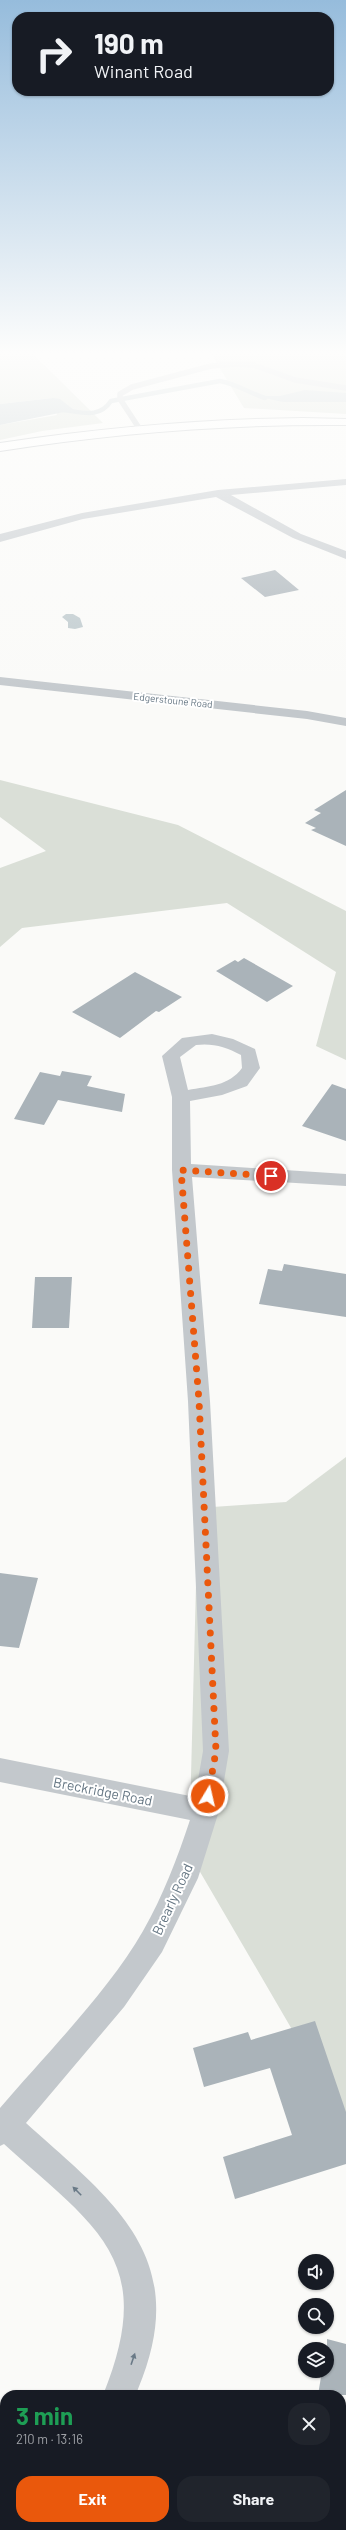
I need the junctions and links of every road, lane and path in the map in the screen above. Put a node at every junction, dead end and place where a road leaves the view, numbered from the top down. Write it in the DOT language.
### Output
graph roads {
  1 [pos="346,482"];
  2 [pos="218,493"];
  3 [pos="0,538"];
  4 [pos="346,555"];
  5 [pos="0,681"];
  6 [pos="346,722"];
  7 [pos="181,1097"];
  8 [pos="181,1170"];
  9 [pos="346,1180"];
  10 [pos="0,1770"];
  11 [pos="206,1811"];
  12 [pos="3,2128"];
  13 [pos="121,2390"];
  1 -- 2 [label="street"];
  2 -- 3 [label="street"];
  2 -- 4 [label="street"];
  5 -- 6 [label="street, Edgerstoune Road"];
  7 -- 8 [label="street, Brearly Road"];
  8 -- 9 [label="street"];
  8 -- 11 [label="street, Brearly Road"];
  10 -- 11 [label="street, Breckridge Road"];
  11 -- 12 [label="street, Brearly Road"];
  13 -- 12 [label="street, Brearly Road, one-way"];
}
